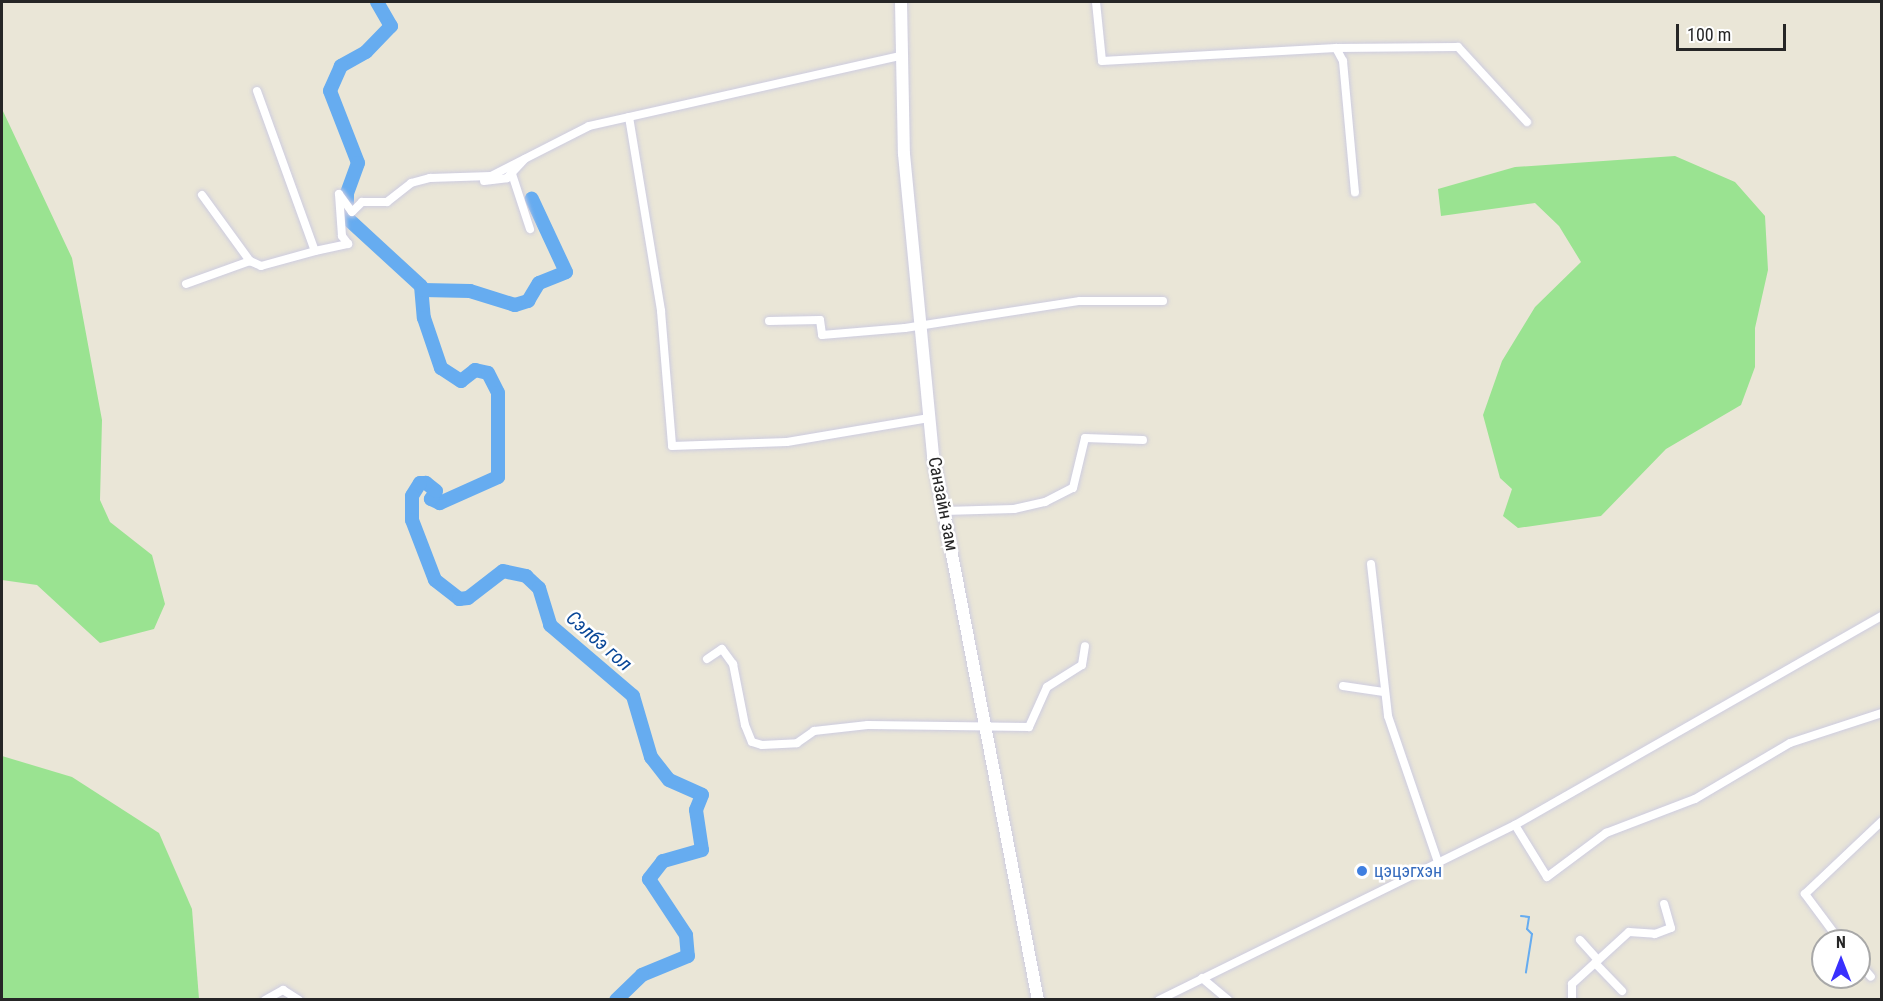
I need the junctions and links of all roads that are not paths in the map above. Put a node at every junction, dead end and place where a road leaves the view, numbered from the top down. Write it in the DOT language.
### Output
graph roads {
  1 [pos="902,2"];
  2 [pos="1096,2"];
  3 [pos="1336,48"];
  4 [pos="903,55"];
  5 [pos="257,91"];
  6 [pos="629,117"];
  7 [pos="1527,122"];
  8 [pos="532,151"];
  9 [pos="512,174"];
  10 [pos="472,178"];
  11 [pos="1355,192"];
  12 [pos="202,195"];
  13 [pos="530,229"];
  14 [pos="315,251"];
  15 [pos="250,261"];
  16 [pos="186,284"];
  17 [pos="1163,301"];
  18 [pos="769,321"];
  19 [pos="920,324"];
  20 [pos="929,418"];
  21 [pos="1143,440"];
  22 [pos="944,511"];
  23 [pos="1371,564"];
  24 [pos="1881,616"];
  25 [pos="1085,646"];
  26 [pos="707,659"];
  27 [pos="1343,686"];
  28 [pos="1384,692"];
  29 [pos="1881,712"];
  30 [pos="986,731"];
  31 [pos="1881,821"];
  32 [pos="1515,825"];
  33 [pos="1438,862"];
  34 [pos="1664,904"];
  35 [pos="1831,929"];
  36 [pos="1580,940"];
  37 [pos="1597,962"];
  38 [pos="1202,978"];
  39 [pos="1622,992"];
  40 [pos="265,999"];
  41 [pos="299,999"];
  42 [pos="1038,999"];
  43 [pos="1159,999"];
  44 [pos="1228,999"];
  45 [pos="1572,999"];
  1 -- 4 [label="main road, Санзайн зам"];
  2 -- 3 [label="street"];
  3 -- 7 [label="street"];
  3 -- 11 [label="street"];
  4 -- 6 [label="street"];
  4 -- 19 [label="main road, Санзайн зам"];
  5 -- 14 [label="street"];
  6 -- 8 [label="street"];
  6 -- 20 [label="street"];
  8 -- 9 [label="street"];
  8 -- 10 [label="street"];
  9 -- 10 [label="street"];
  9 -- 13 [label="street"];
  10 -- 14 [label="street"];
  12 -- 15 [label="street"];
  14 -- 15 [label="street"];
  15 -- 16 [label="street"];
  17 -- 19 [label="street"];
  18 -- 19 [label="street"];
  19 -- 20 [label="main road, Санзайн зам"];
  20 -- 22 [label="main road, Санзайн зам"];
  21 -- 22 [label="street"];
  22 -- 30 [label="main road, Санзайн зам"];
  23 -- 28 [label="street"];
  24 -- 32 [label="street"];
  25 -- 30 [label="street"];
  26 -- 30 [label="street"];
  27 -- 28 [label="street"];
  28 -- 33 [label="street"];
  29 -- 32 [label="street"];
  30 -- 42 [label="main road, Санзайн зам"];
  31 -- 35 [label="street"];
  32 -- 33 [label="street"];
  33 -- 38 [label="street"];
  34 -- 37 [label="street"];
  36 -- 37 [label="street"];
  37 -- 39 [label="street"];
  37 -- 45 [label="street"];
  38 -- 43 [label="street"];
  38 -- 44 [label="street"];
  40 -- 41 [label="street"];
}
